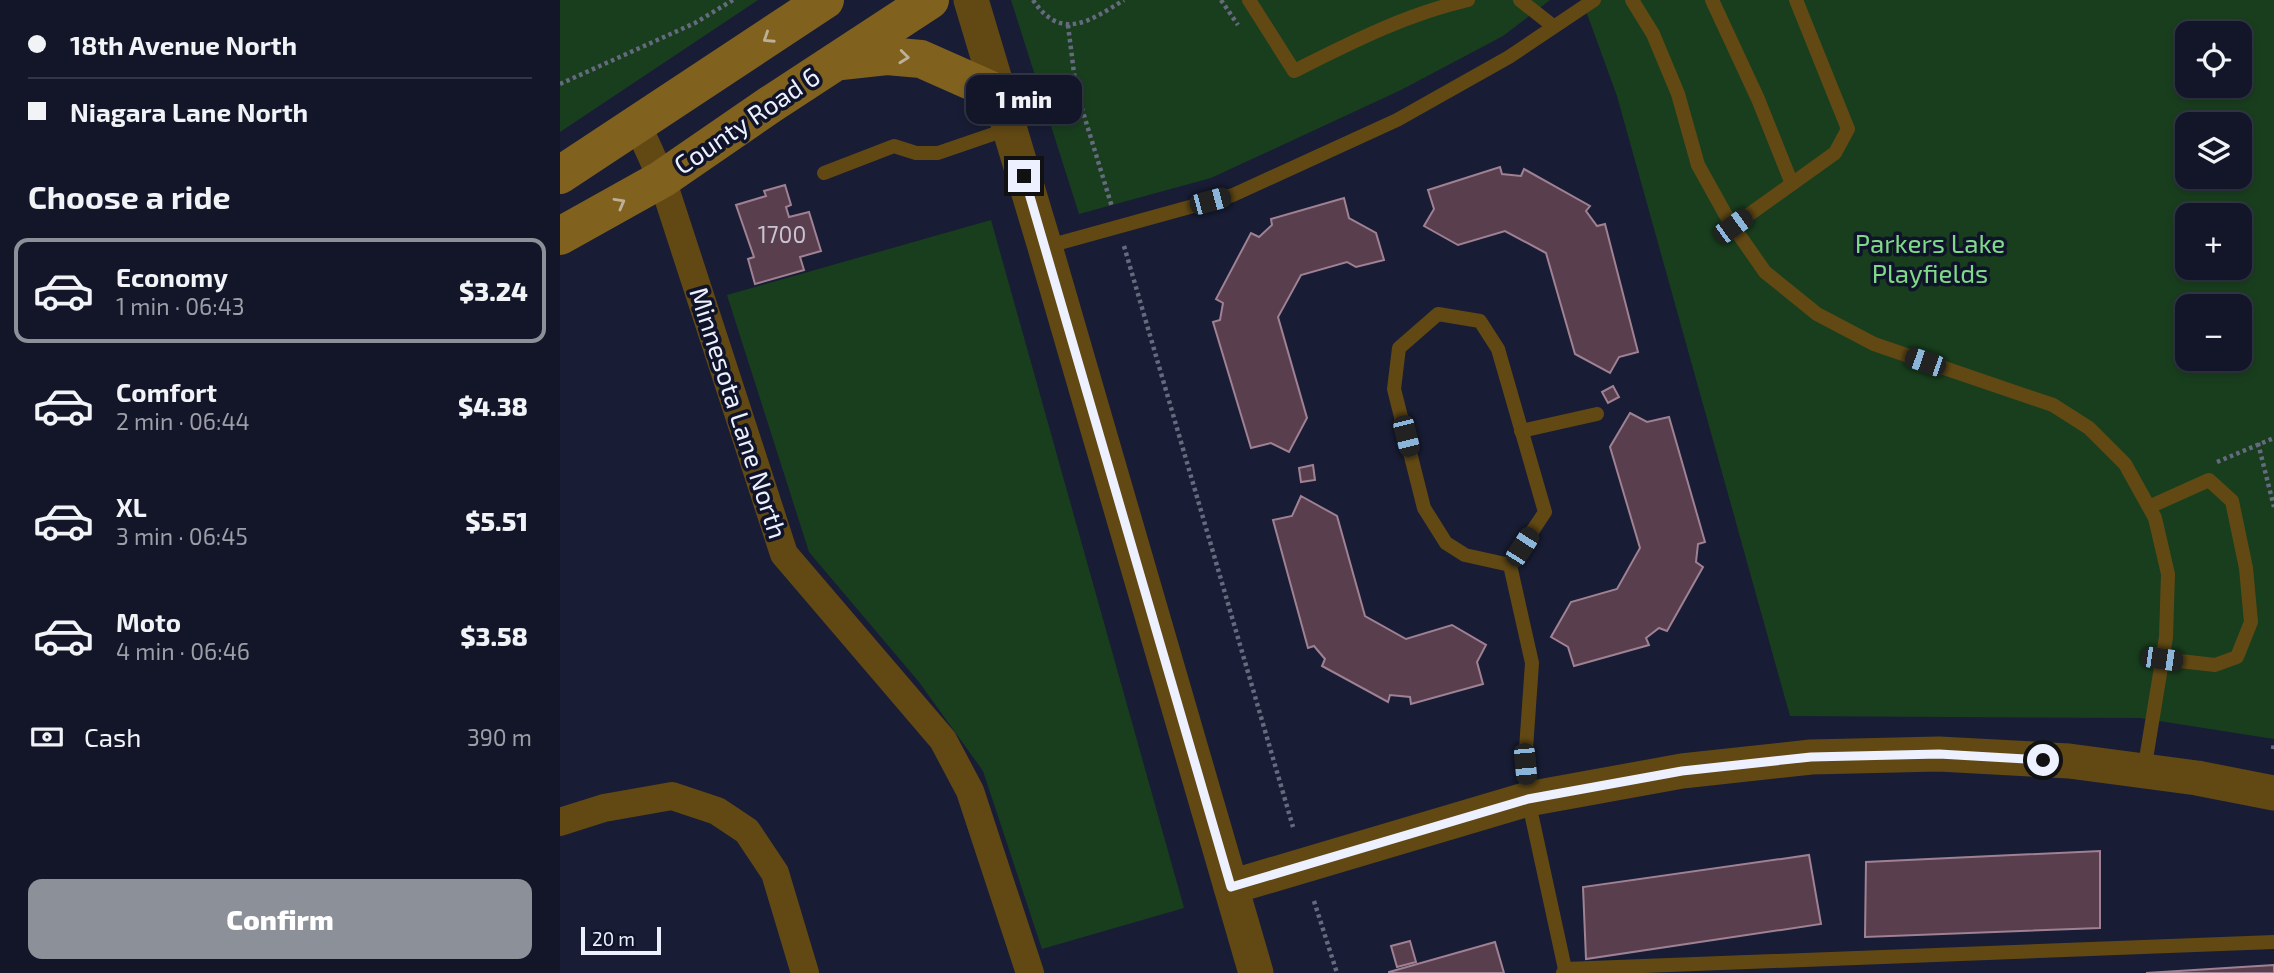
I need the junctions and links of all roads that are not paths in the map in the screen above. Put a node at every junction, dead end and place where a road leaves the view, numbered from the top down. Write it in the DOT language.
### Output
graph roads {
  1 [pos="825,0"];
  2 [pos="930,0"];
  3 [pos="971,0"];
  4 [pos="1249,0"];
  5 [pos="1468,0"];
  6 [pos="1520,0"];
  7 [pos="1594,0"];
  8 [pos="1632,0"];
  9 [pos="1712,0"];
  10 [pos="1796,0"];
  11 [pos="1552,26"];
  12 [pos="836,62"];
  13 [pos="1005,111"];
  14 [pos="637,124"];
  15 [pos="824,173"];
  16 [pos="560,175"];
  17 [pos="662,179"];
  18 [pos="1792,184"];
  19 [pos="1733,226"];
  20 [pos="560,236"];
  21 [pos="1045,247"];
  22 [pos="1597,414"];
  23 [pos="1521,431"];
  24 [pos="2149,507"];
  25 [pos="1510,565"];
  26 [pos="2162,659"];
  27 [pos="2144,771"];
  28 [pos="2274,793"];
  29 [pos="1528,799"];
  30 [pos="560,822"];
  31 [pos="1231,887"];
  32 [pos="2274,942"];
  33 [pos="1564,971"];
  34 [pos="805,973"];
  35 [pos="1030,973"];
  36 [pos="1256,973"];
  1 -- 14 [label="main road, one-way"];
  2 -- 12 [label="main road, County Road 6"];
  3 -- 13 [label="street"];
  4 -- 5 [label="lane"];
  6 -- 11 [label="lane"];
  7 -- 11 [label="lane"];
  8 -- 19 [label="lane"];
  9 -- 18 [label="lane"];
  10 -- 18 [label="lane"];
  11 -- 21 [label="lane"];
  12 -- 13 [label="main road, one-way"];
  12 -- 17 [label="main road, County Road 6"];
  13 -- 15 [label="lane"];
  13 -- 21 [label="street"];
  14 -- 16 [label="main road"];
  14 -- 17 [label="street, Minnesota Lane North"];
  20 -- 17 [label="main road, County Road 6, one-way"];
  17 -- 35 [label="street, Minnesota Lane North"];
  18 -- 19 [label="lane"];
  19 -- 24 [label="lane"];
  21 -- 31 [label="street"];
  22 -- 23 [label="lane"];
  23 -- 25 [label="lane"];
  23 -- 25 [label="lane"];
  24 -- 26 [label="lane"];
  24 -- 26 [label="lane"];
  25 -- 29 [label="lane"];
  26 -- 27 [label="lane"];
  27 -- 28 [label="street"];
  27 -- 29 [label="street"];
  29 -- 31 [label="street"];
  29 -- 33 [label="lane"];
  30 -- 34 [label="street"];
  31 -- 36 [label="street"];
  32 -- 33 [label="lane"];
}
